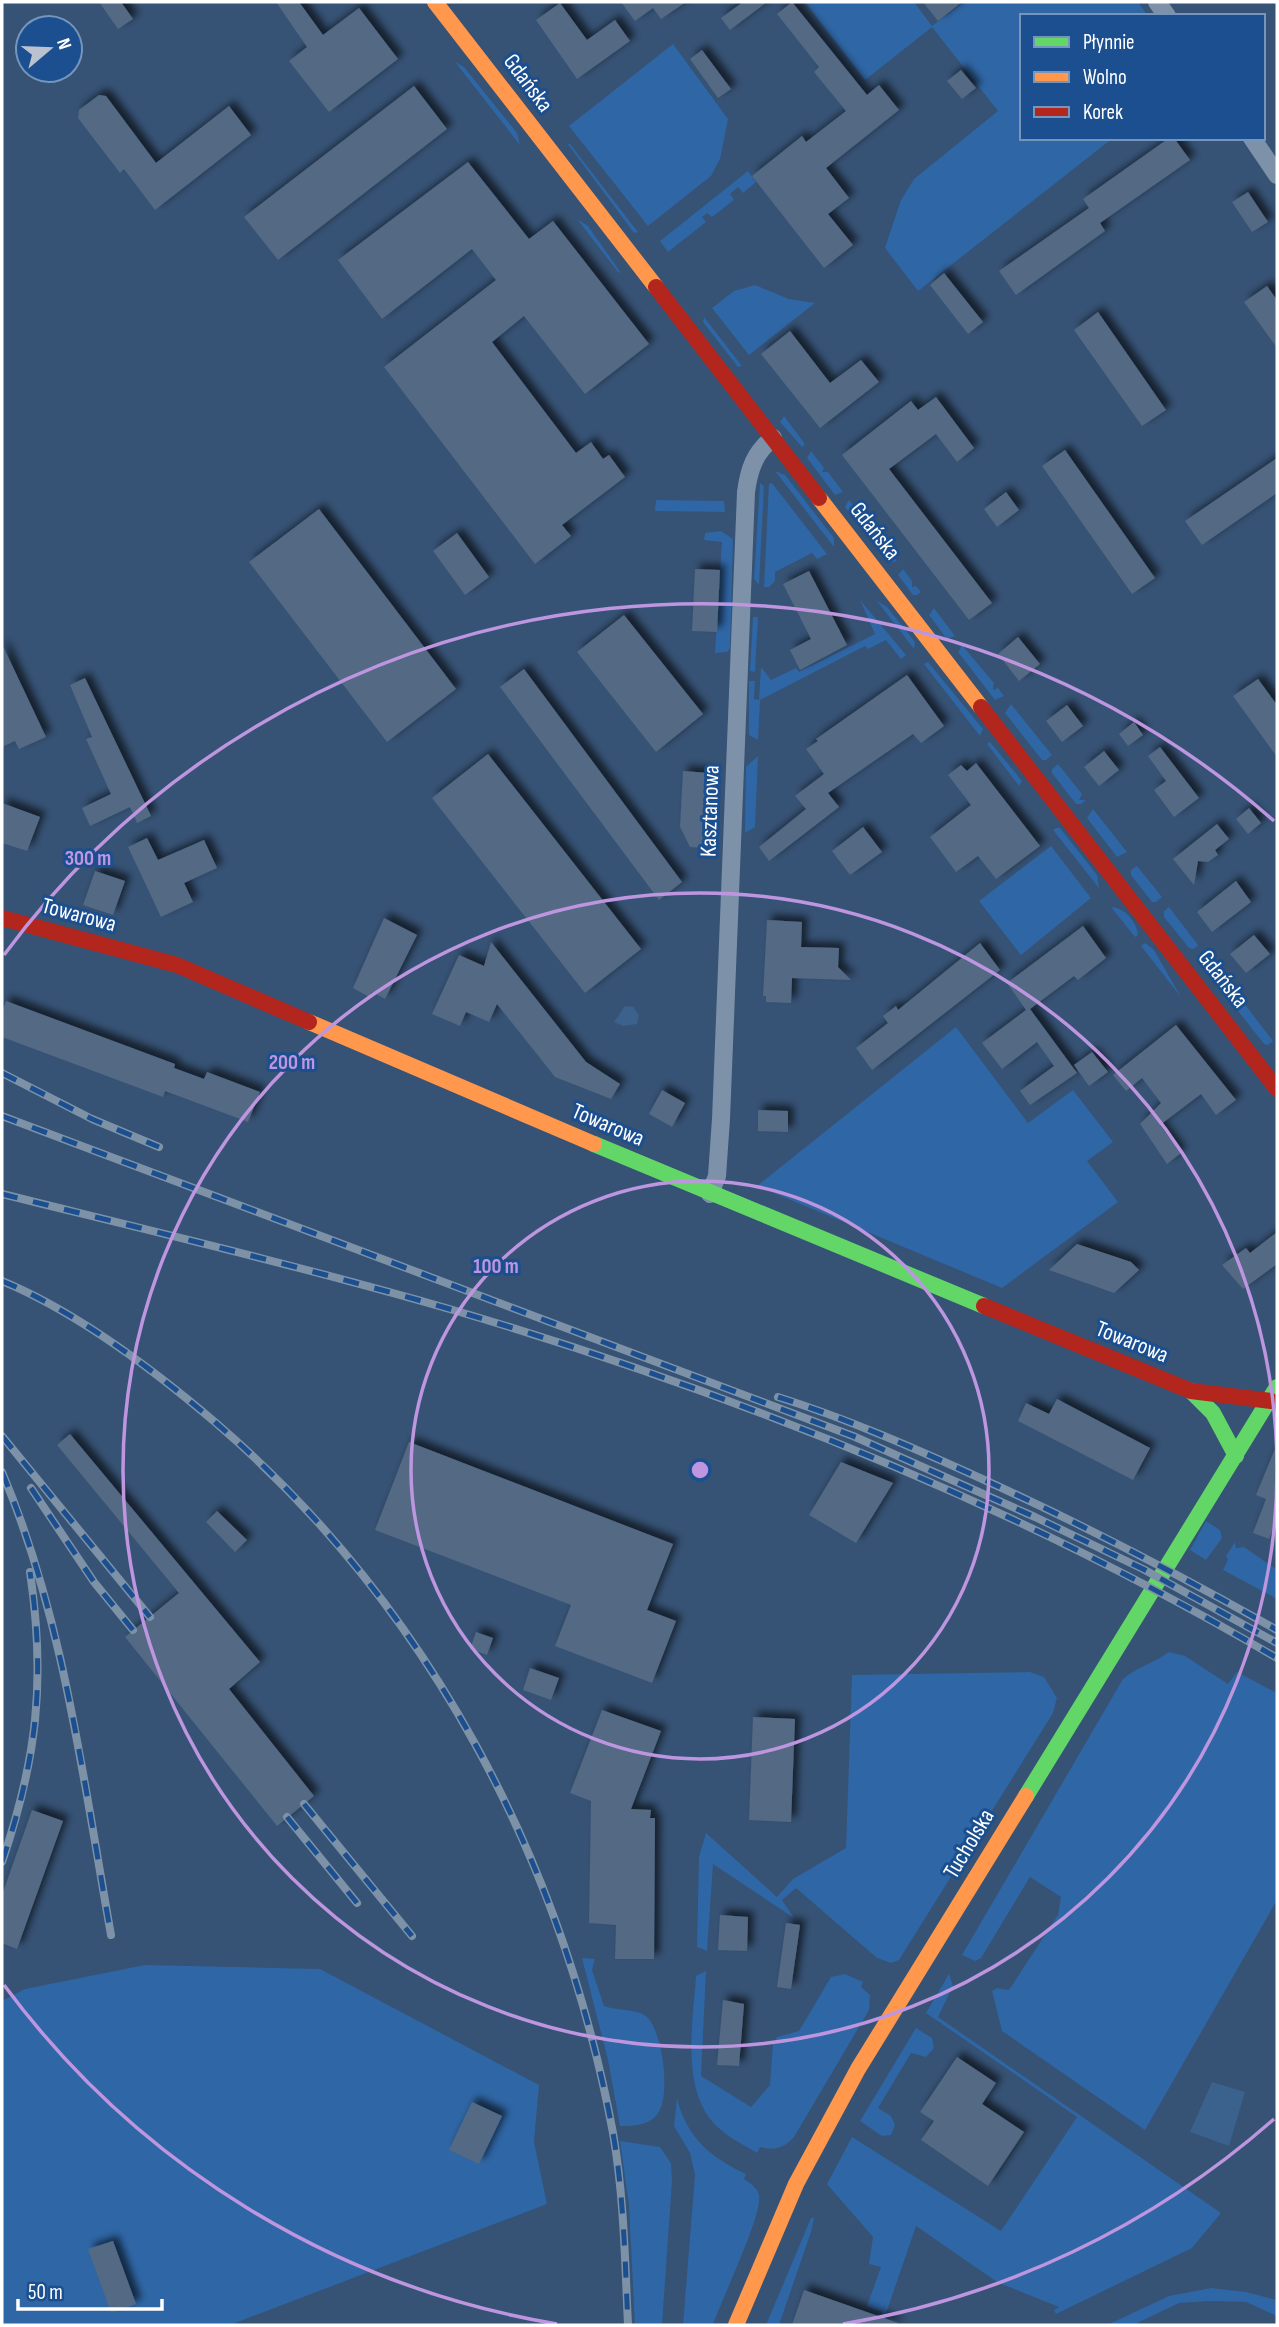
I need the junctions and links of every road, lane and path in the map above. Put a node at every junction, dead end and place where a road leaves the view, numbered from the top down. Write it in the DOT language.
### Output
graph roads {
  1 [pos="435,2"];
  2 [pos="1253,140"];
  3 [pos="1277,175"];
  4 [pos="773,438"];
  5 [pos="2,918"];
  6 [pos="1277,1089"];
  7 [pos="710,1194"];
  8 [pos="1191,1391"];
  9 [pos="1275,1395"];
  10 [pos="1236,1456"];
  11 [pos="736,2325"];
  1 -- 4 [label="main road, Gdańska"];
  2 -- 3 [label="street"];
  4 -- 6 [label="main road, Gdańska"];
  4 -- 7 [label="street, Kasztanowa"];
  5 -- 7 [label="main road, Towarowa"];
  7 -- 8 [label="main road, Towarowa"];
  8 -- 9 [label="main road, Towarowa"];
  8 -- 10 [label="main road, Towarowa"];
  9 -- 10 [label="main road, Tucholska"];
  10 -- 11 [label="main road, Tucholska"];
}
